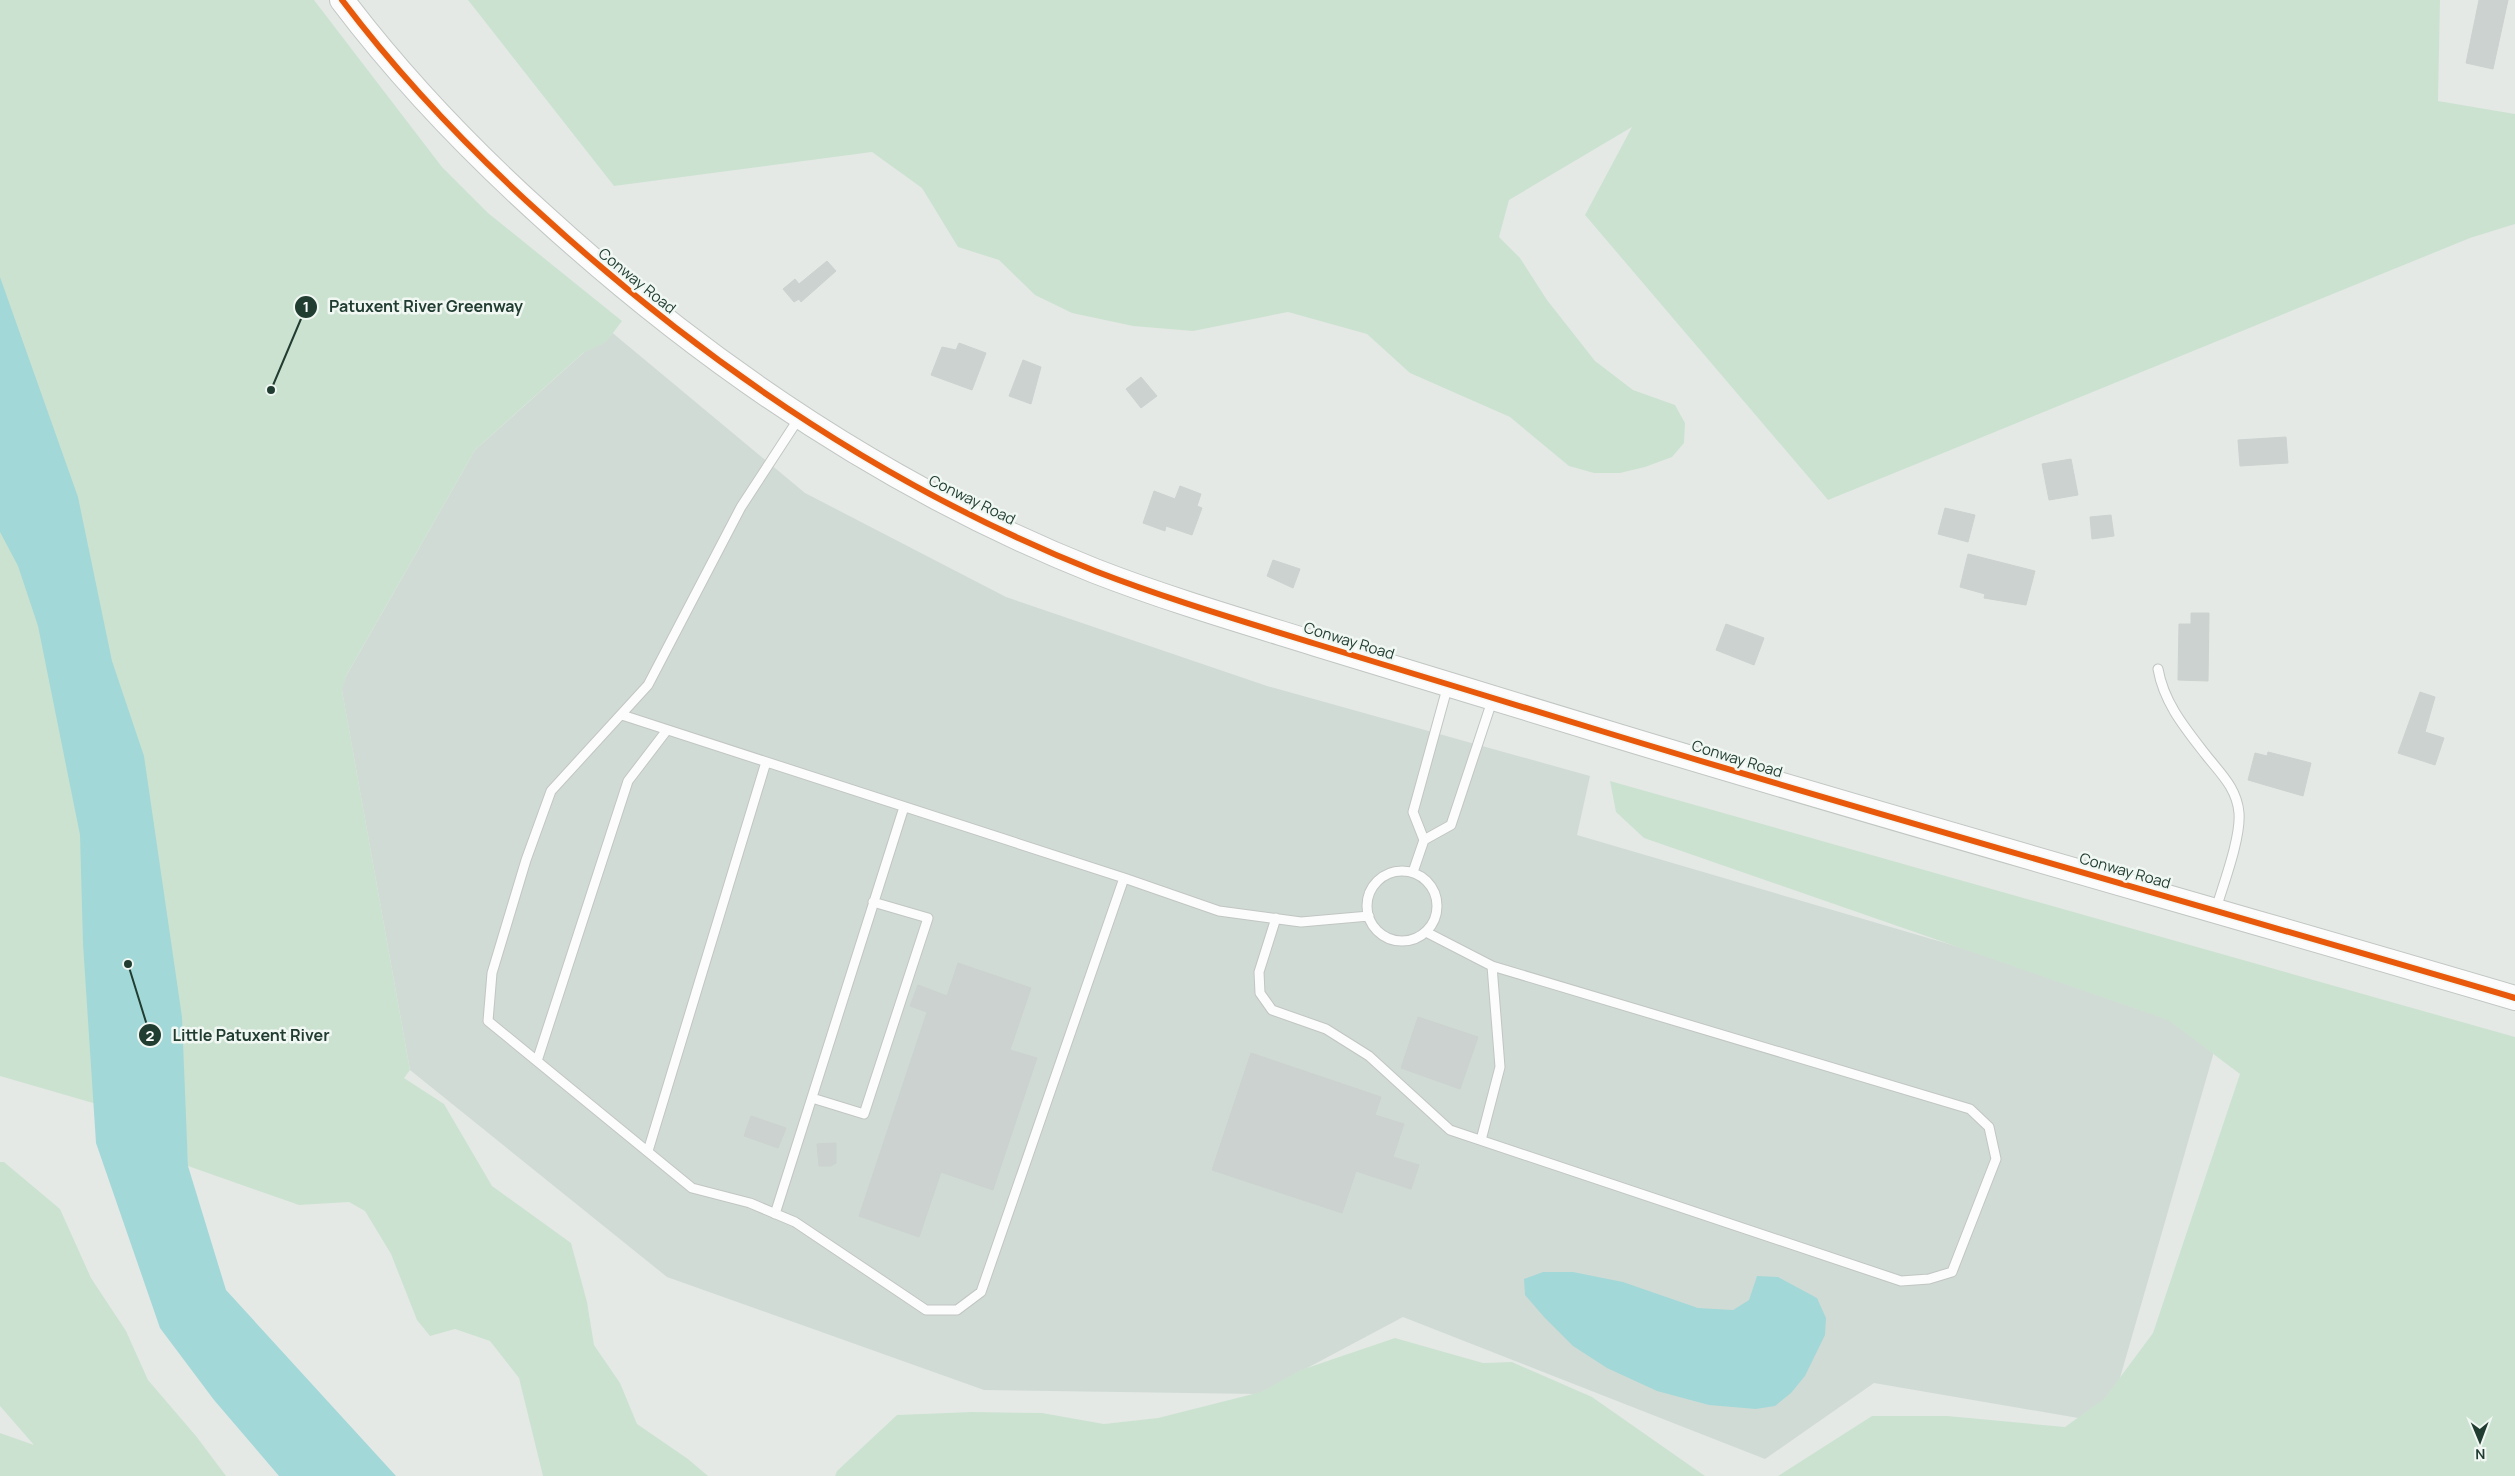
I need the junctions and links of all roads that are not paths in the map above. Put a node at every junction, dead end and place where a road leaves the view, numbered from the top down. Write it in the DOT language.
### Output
graph roads {
  1 [pos="342,0"];
  2 [pos="800,417"];
  3 [pos="2158,669"];
  4 [pos="1448,684"];
  5 [pos="1493,698"];
  6 [pos="622,715"];
  7 [pos="667,730"];
  8 [pos="766,762"];
  9 [pos="904,807"];
  10 [pos="1424,840"];
  11 [pos="1413,872"];
  12 [pos="1124,878"];
  13 [pos="874,902"];
  14 [pos="2216,910"];
  15 [pos="1368,916"];
  16 [pos="1276,918"];
  17 [pos="1426,932"];
  18 [pos="1492,966"];
  19 [pos="2515,998"];
  20 [pos="537,1061"];
  21 [pos="812,1098"];
  22 [pos="1481,1140"];
  23 [pos="648,1151"];
  24 [pos="775,1214"];
  1 -- 2 [label="street, Conway Road"];
  2 -- 4 [label="street, Conway Road"];
  2 -- 6 [label="lane"];
  3 -- 14 [label="lane"];
  4 -- 5 [label="street, Conway Road"];
  4 -- 10 [label="lane"];
  5 -- 10 [label="lane"];
  5 -- 14 [label="street, Conway Road"];
  6 -- 7 [label="lane"];
  6 -- 20 [label="lane"];
  7 -- 8 [label="lane"];
  7 -- 20 [label="lane"];
  8 -- 9 [label="lane"];
  8 -- 23 [label="lane"];
  9 -- 12 [label="lane"];
  9 -- 13 [label="lane"];
  10 -- 11 [label="lane"];
  11 -- 15 [label="lane"];
  11 -- 17 [label="lane"];
  12 -- 16 [label="lane"];
  12 -- 24 [label="lane"];
  13 -- 21 [label="lane"];
  13 -- 21 [label="lane"];
  14 -- 19 [label="street, Conway Road"];
  15 -- 16 [label="lane"];
  15 -- 17 [label="lane"];
  16 -- 22 [label="lane"];
  17 -- 18 [label="lane"];
  18 -- 22 [label="lane"];
  18 -- 22 [label="lane"];
  20 -- 23 [label="lane"];
  21 -- 24 [label="lane"];
  23 -- 24 [label="lane"];
}
